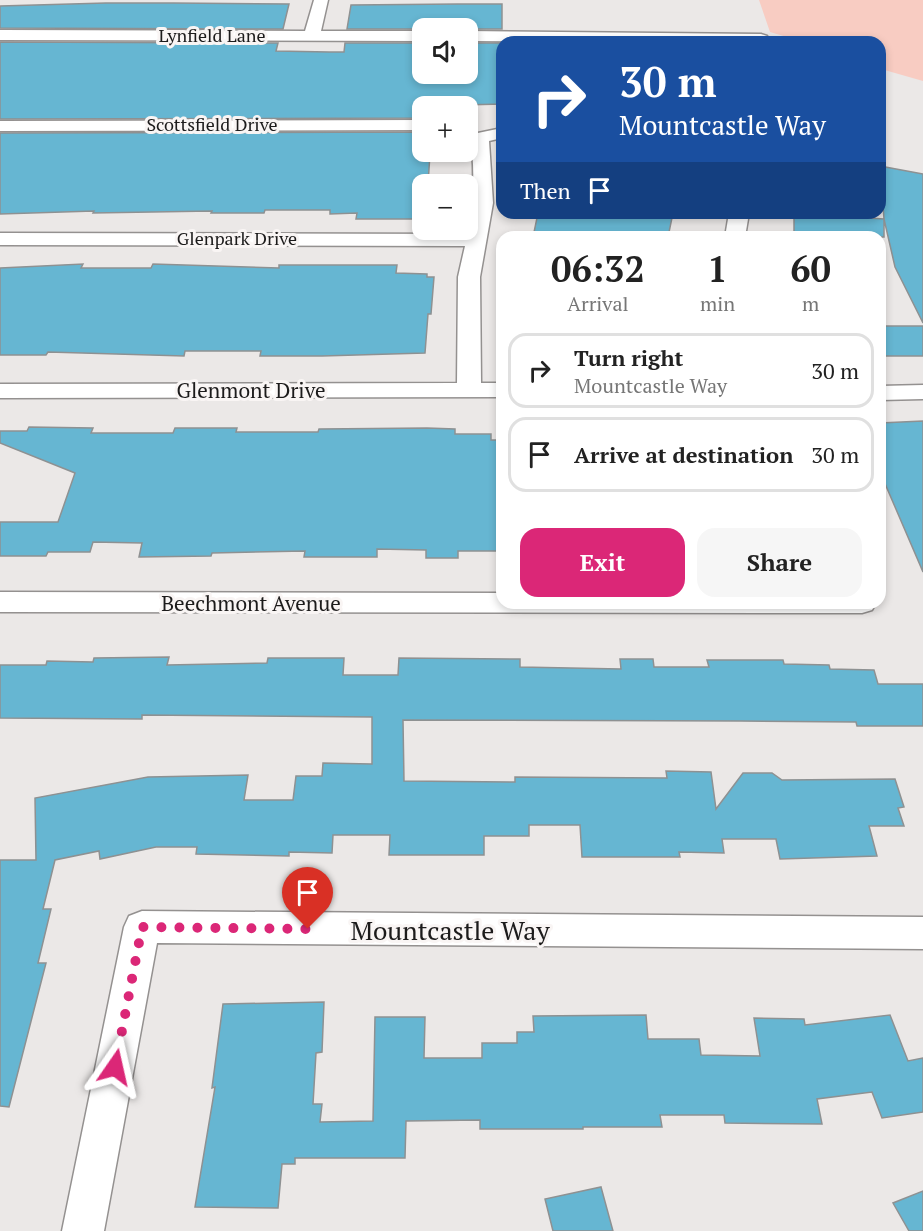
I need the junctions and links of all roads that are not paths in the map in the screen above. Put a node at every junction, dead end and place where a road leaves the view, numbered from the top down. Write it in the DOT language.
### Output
graph roads {
  1 [pos="321,0"];
  2 [pos="0,35"];
  3 [pos="312,35"];
  4 [pos="412,36"];
  5 [pos="478,36"];
  6 [pos="496,36"];
  7 [pos="412,125"];
  8 [pos="0,126"];
  9 [pos="496,133"];
  10 [pos="478,135"];
  11 [pos="478,145"];
  12 [pos="478,226"];
  13 [pos="0,239"];
  14 [pos="412,240"];
  15 [pos="475,240"];
  16 [pos="469,390"];
  17 [pos="496,390"];
  18 [pos="0,391"];
  19 [pos="923,392"];
  20 [pos="886,393"];
  21 [pos="0,602"];
  22 [pos="496,603"];
  23 [pos="923,933"];
  24 [pos="83,1231"];
  1 -- 3 [label="street"];
  2 -- 3 [label="street, Lynfield Lane"];
  3 -- 4 [label="street, Lynfield Lane"];
  5 -- 6 [label="street"];
  7 -- 8 [label="street, Scottsfield Drive"];
  9 -- 10 [label="street"];
  11 -- 12 [label="street"];
  13 -- 14 [label="street, Glenpark Drive"];
  15 -- 16 [label="street"];
  16 -- 17 [label="street, Glenmont Drive"];
  16 -- 18 [label="street, Glenmont Drive"];
  19 -- 20 [label="street"];
  21 -- 22 [label="street, Beechmont Avenue"];
  23 -- 24 [label="street, Mountcastle Way"];
}
